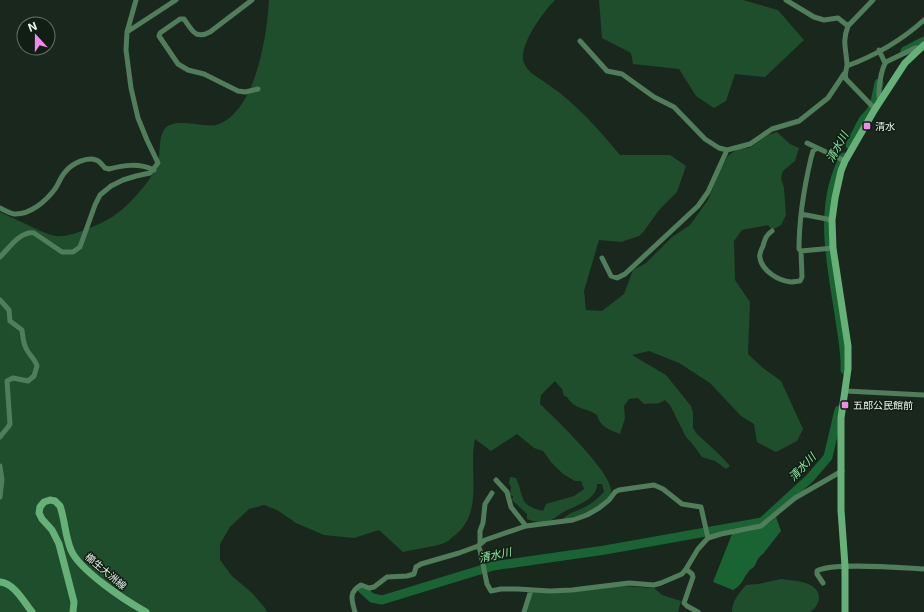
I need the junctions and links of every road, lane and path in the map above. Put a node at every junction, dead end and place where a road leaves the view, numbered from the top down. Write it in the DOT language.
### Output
graph roads {
  1 [pos="136,0"];
  2 [pos="176,0"];
  3 [pos="252,0"];
  4 [pos="786,0"];
  5 [pos="873,0"];
  6 [pos="924,20"];
  7 [pos="848,26"];
  8 [pos="127,32"];
  9 [pos="580,42"];
  10 [pos="923,46"];
  11 [pos="880,50"];
  12 [pos="885,64"];
  13 [pos="847,66"];
  14 [pos="844,74"];
  15 [pos="258,89"];
  16 [pos="880,101"];
  17 [pos="875,109"];
  18 [pos="807,143"];
  19 [pos="817,148"];
  20 [pos="727,150"];
  21 [pos="845,161"];
  22 [pos="154,170"];
  23 [pos="0,208"];
  24 [pos="801,214"];
  25 [pos="832,220"];
  26 [pos="772,231"];
  27 [pos="832,248"];
  28 [pos="800,251"];
  29 [pos="0,257"];
  30 [pos="602,258"];
  31 [pos="0,300"];
  32 [pos="846,391"];
  33 [pos="924,395"];
  34 [pos="0,437"];
  35 [pos="0,466"];
  36 [pos="842,471"];
  37 [pos="496,480"];
  38 [pos="492,493"];
  39 [pos="0,497"];
  40 [pos="526,526"];
  41 [pos="708,538"];
  42 [pos="479,544"];
  43 [pos="845,566"];
  44 [pos="686,569"];
  45 [pos="924,569"];
  46 [pos="0,582"];
  47 [pos="823,583"];
  48 [pos="531,590"];
  49 [pos="32,612"];
  50 [pos="73,612"];
  51 [pos="146,612"];
  52 [pos="355,612"];
  53 [pos="524,612"];
  54 [pos="698,612"];
  55 [pos="845,612"];
  1 -- 8 [label="street"];
  2 -- 8 [label="street"];
  3 -- 15 [label="street"];
  4 -- 7 [label="street"];
  5 -- 7 [label="street"];
  6 -- 11 [label="street"];
  7 -- 13 [label="street"];
  8 -- 22 [label="street"];
  9 -- 20 [label="street"];
  10 -- 12 [label="street"];
  10 -- 16 [label="street"];
  11 -- 12 [label="street"];
  11 -- 13 [label="street"];
  12 -- 16 [label="street"];
  13 -- 14 [label="street"];
  14 -- 17 [label="street"];
  14 -- 20 [label="street"];
  16 -- 17 [label="street"];
  17 -- 21 [label="street"];
  18 -- 19 [label="street"];
  19 -- 21 [label="street"];
  19 -- 24 [label="street"];
  20 -- 30 [label="street"];
  21 -- 25 [label="street"];
  22 -- 23 [label="street"];
  22 -- 29 [label="street"];
  24 -- 25 [label="street"];
  24 -- 28 [label="street"];
  25 -- 27 [label="street"];
  26 -- 28 [label="street"];
  27 -- 28 [label="street"];
  27 -- 32 [label="street"];
  31 -- 34 [label="street"];
  32 -- 33 [label="street"];
  32 -- 36 [label="street"];
  35 -- 39 [label="street"];
  36 -- 41 [label="street"];
  36 -- 43 [label="street"];
  37 -- 40 [label="street"];
  38 -- 42 [label="street"];
  40 -- 41 [label="street"];
  40 -- 42 [label="street"];
  41 -- 44 [label="street"];
  42 -- 48 [label="street"];
  42 -- 52 [label="street"];
  43 -- 45 [label="street"];
  43 -- 47 [label="street"];
  43 -- 55 [label="street"];
  44 -- 48 [label="street"];
  44 -- 54 [label="street"];
  46 -- 49 [label="street"];
  48 -- 53 [label="street"];
  50 -- 51 [label="street, 櫛生大洲線"];
}
